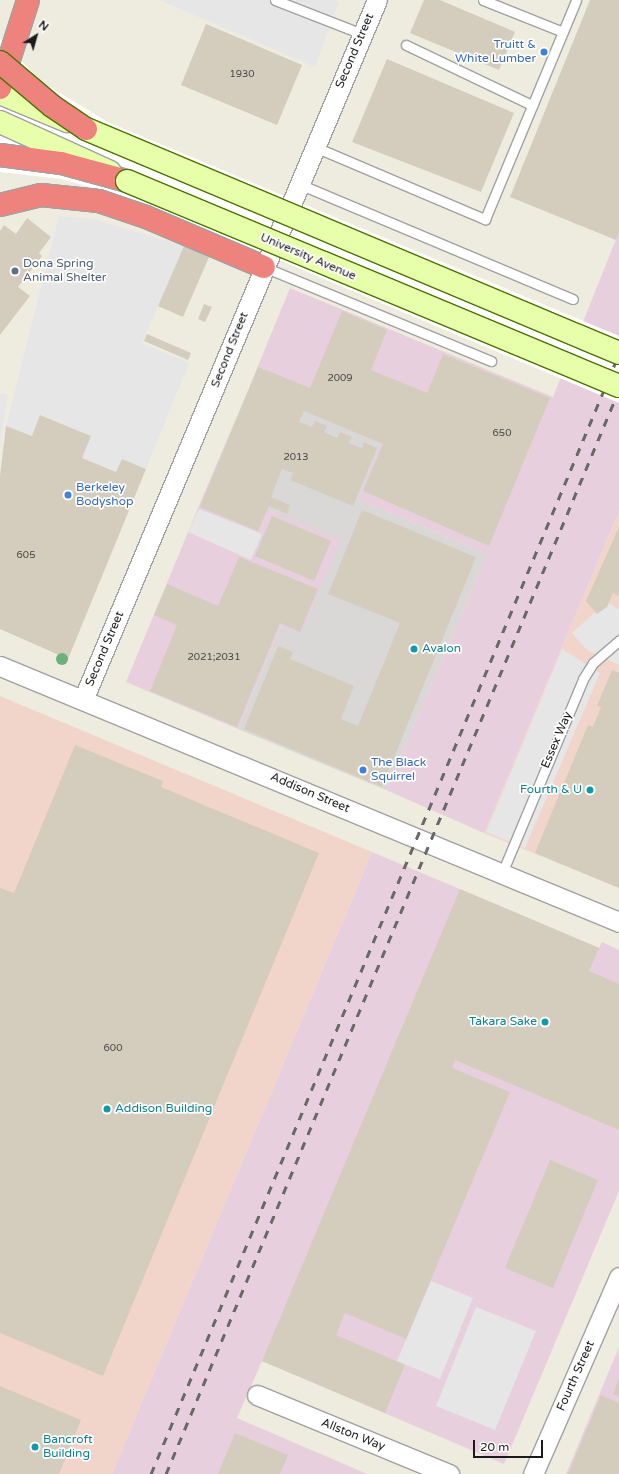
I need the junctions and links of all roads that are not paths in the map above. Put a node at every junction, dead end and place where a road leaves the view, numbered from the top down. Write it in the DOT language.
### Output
graph roads {
  1 [pos="28,0"];
  2 [pos="275,0"];
  3 [pos="376,0"];
  4 [pos="483,0"];
  5 [pos="576,0"];
  6 [pos="563,32"];
  7 [pos="362,34"];
  8 [pos="406,45"];
  9 [pos="0,62"];
  10 [pos="0,88"];
  11 [pos="0,93"];
  12 [pos="532,105"];
  13 [pos="0,122"];
  14 [pos="86,129"];
  15 [pos="315,147"];
  16 [pos="0,155"];
  17 [pos="127,181"];
  18 [pos="299,184"];
  19 [pos="0,205"];
  20 [pos="264,267"];
  21 [pos="572,299"];
  22 [pos="619,353"];
  23 [pos="491,361"];
  24 [pos="619,386"];
  25 [pos="619,640"];
  26 [pos="0,666"];
  27 [pos="83,700"];
  28 [pos="502,873"];
  29 [pos="619,922"];
  30 [pos="619,1277"];
  31 [pos="257,1395"];
  32 [pos="449,1474"];
  33 [pos="533,1474"];
  1 -- 10 [label="highway"];
  2 -- 7 [label="lane"];
  3 -- 7 [label="street, Second Street"];
  4 -- 6 [label="lane"];
  5 -- 6 [label="lane"];
  6 -- 12 [label="lane"];
  7 -- 15 [label="street, Second Street"];
  8 -- 12 [label="lane"];
  9 -- 14 [label="highway, bridge"];
  11 -- 14 [label="main road, bridge"];
  12 -- 15 [label="lane"];
  13 -- 17 [label="main road, University Avenue"];
  14 -- 22 [label="main road, bridge"];
  15 -- 18 [label="street, Second Street"];
  16 -- 17 [label="highway"];
  17 -- 24 [label="main road, University Avenue, bridge"];
  18 -- 20 [label="street, Second Street"];
  18 -- 21 [label="lane"];
  19 -- 20 [label="highway"];
  20 -- 23 [label="lane"];
  20 -- 27 [label="street, Second Street"];
  25 -- 28 [label="lane, Essex Way"];
  26 -- 27 [label="street, Addison Street"];
  27 -- 28 [label="street, Addison Street"];
  28 -- 29 [label="street, Addison Street"];
  30 -- 33 [label="street, Fourth Street"];
  31 -- 32 [label="street, Allston Way"];
}
